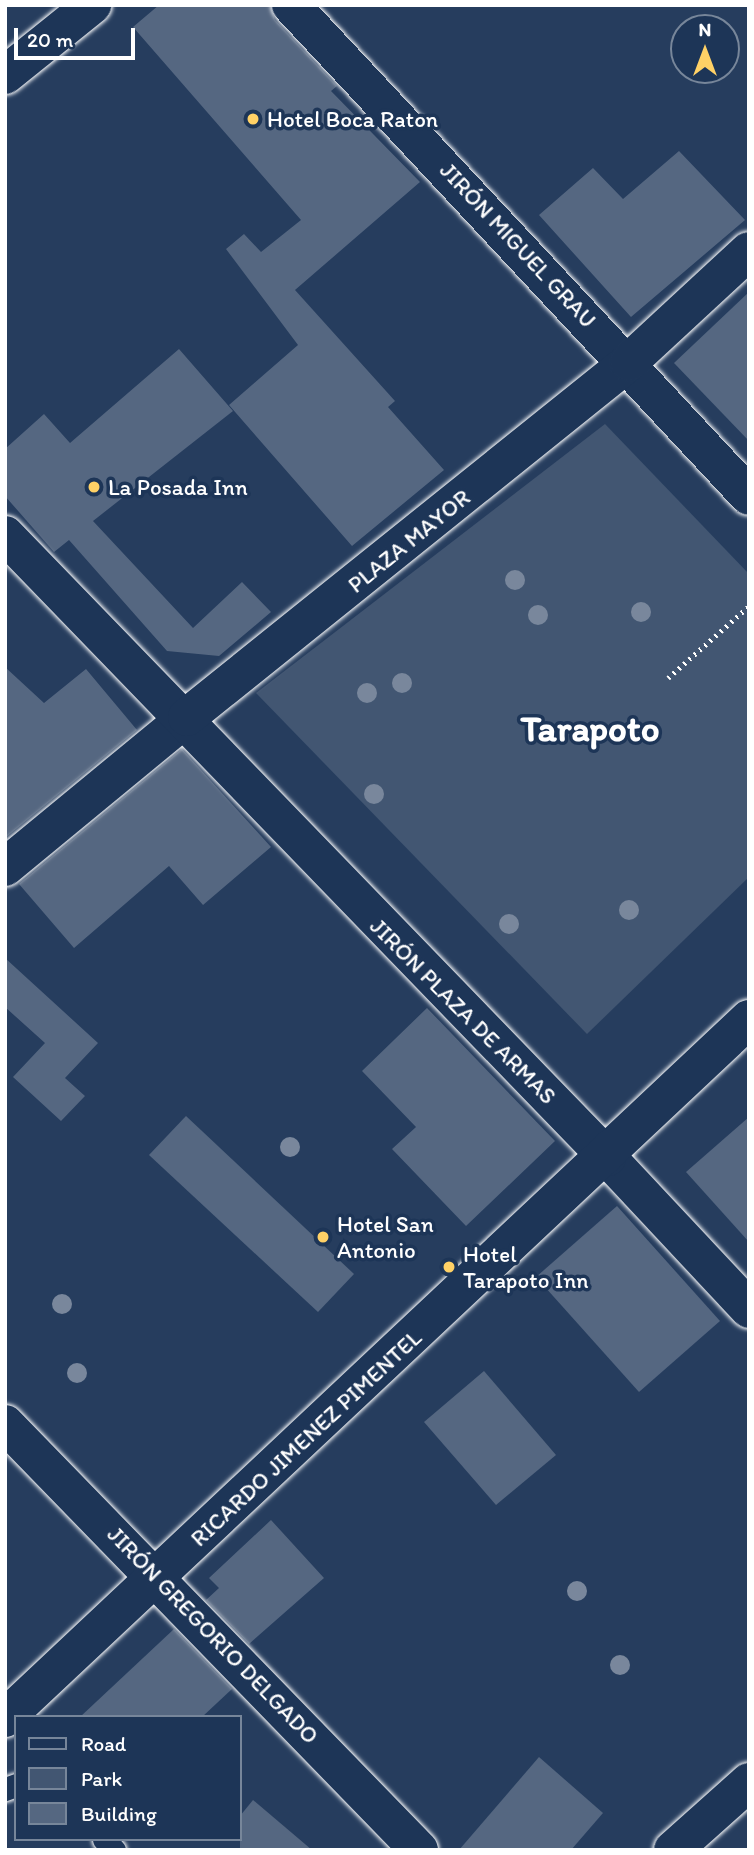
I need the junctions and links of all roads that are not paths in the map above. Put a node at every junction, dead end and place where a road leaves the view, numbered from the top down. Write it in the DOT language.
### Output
graph roads {
  1 [pos="92,5"];
  2 [pos="291,5"];
  3 [pos="5,75"];
  4 [pos="749,251"];
  5 [pos="629,362"];
  6 [pos="749,496"];
  7 [pos="5,535"];
  8 [pos="187,718"];
  9 [pos="5,867"];
  10 [pos="749,1019"];
  11 [pos="607,1157"];
  12 [pos="749,1309"];
  13 [pos="5,1424"];
  14 [pos="158,1576"];
  15 [pos="5,1718"];
  16 [pos="749,1782"];
  17 [pos="419,1850"];
  18 [pos="673,1850"];
  1 -- 3 [label="street"];
  2 -- 5 [label="street, JIRÓN MIGUEL GRAU"];
  4 -- 5 [label="street, PLAZA MAYOR"];
  5 -- 6 [label="street"];
  5 -- 8 [label="street, PLAZA MAYOR"];
  7 -- 8 [label="street, JIRÓN PLAZA DE ARMAS"];
  8 -- 9 [label="street, PLAZA MAYOR"];
  8 -- 11 [label="street, JIRÓN PLAZA DE ARMAS"];
  10 -- 11 [label="street"];
  11 -- 12 [label="street, JIRÓN PLAZA DE ARMAS"];
  11 -- 14 [label="street, RICARDO JIMENEZ PIMENTEL"];
  13 -- 14 [label="street, JIRÓN GREGORIO DELGADO"];
  14 -- 15 [label="street, RICARDO JIMENEZ PIMENTEL"];
  14 -- 17 [label="street, JIRÓN GREGORIO DELGADO"];
  16 -- 18 [label="street"];
}
